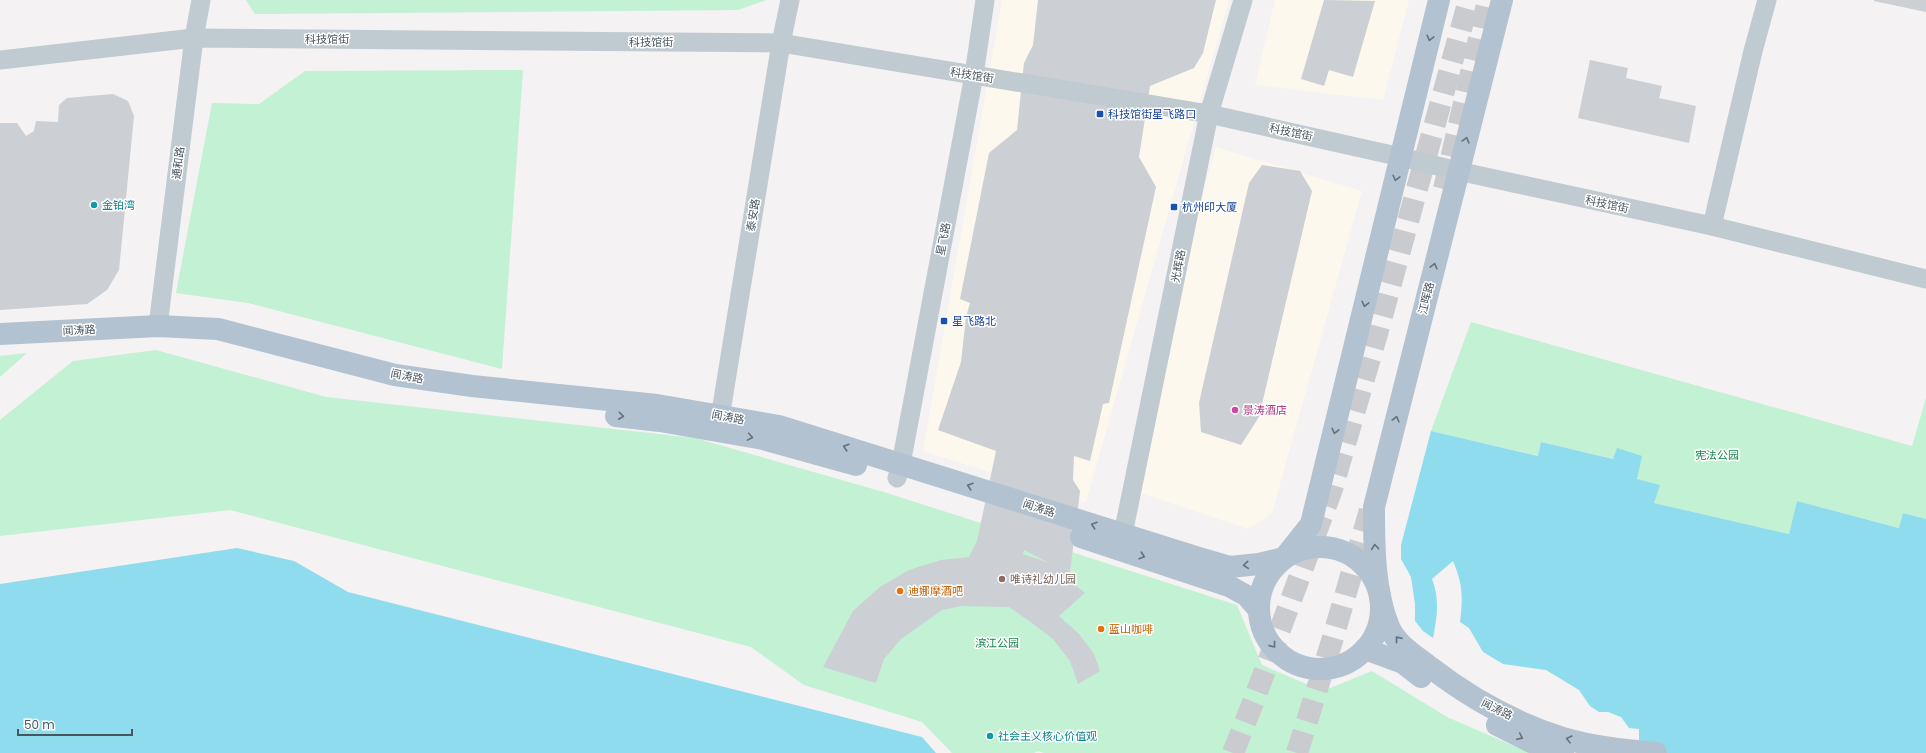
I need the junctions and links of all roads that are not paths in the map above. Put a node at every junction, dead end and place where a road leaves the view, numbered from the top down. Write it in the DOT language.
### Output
graph roads {
  1 [pos="201,0"];
  2 [pos="790,0"];
  3 [pos="985,0"];
  4 [pos="1243,0"];
  5 [pos="1439,0"];
  6 [pos="1502,0"];
  7 [pos="1768,0"];
  8 [pos="194,38"];
  9 [pos="781,43"];
  10 [pos="0,60"];
  11 [pos="974,75"];
  12 [pos="1209,114"];
  13 [pos="1401,156"];
  14 [pos="1458,171"];
  15 [pos="1712,226"];
  16 [pos="1926,279"];
  17 [pos="158,326"];
  18 [pos="0,334"];
  19 [pos="719,423"];
  20 [pos="899,471"];
  21 [pos="1123,534"];
  22 [pos="1284,558"];
  23 [pos="1380,599"];
  24 [pos="1258,610"];
  25 [pos="1365,649"];
  26 [pos="1563,753"];
  27 [pos="1656,753"];
  1 -- 8 [label="street, 通和路"];
  2 -- 9 [label="street, 泰安路"];
  3 -- 11 [label="street, 星飞路"];
  4 -- 12 [label="street, 光辉路"];
  5 -- 13 [label="main road, one-way"];
  14 -- 6 [label="main road, 江晖路, one-way"];
  7 -- 15 [label="street"];
  8 -- 9 [label="street, 科技馆街"];
  8 -- 10 [label="street, 科技馆街"];
  8 -- 17 [label="street, 通和路"];
  9 -- 11 [label="street, 科技馆街"];
  9 -- 19 [label="street, 泰安路"];
  11 -- 12 [label="street, 科技馆街"];
  11 -- 20 [label="street, 星飞路"];
  12 -- 13 [label="street, 科技馆街"];
  12 -- 21 [label="street, 光辉路"];
  13 -- 14 [label="street, 科技馆街"];
  13 -- 22 [label="main road, one-way"];
  14 -- 15 [label="street, 科技馆街"];
  23 -- 14 [label="main road, 江晖路, one-way"];
  15 -- 16 [label="street, 科技馆街"];
  17 -- 18 [label="main road, 闻涛路"];
  17 -- 19 [label="main road, 闻涛路"];
  19 -- 20 [label="main road, 闻涛路"];
  21 -- 20 [label="main road, 闻涛路, one-way"];
  20 -- 24 [label="main road, 闻涛路, one-way"];
  22 -- 21 [label="main road, 闻涛路, one-way"];
  22 -- 23 [label="main road, 闻涛路"];
  22 -- 24 [label="main road, 闻涛路"];
  23 -- 25 [label="main road, 闻涛路"];
  27 -- 23 [label="main road, 闻涛路, one-way"];
  24 -- 25 [label="main road, 闻涛路, one-way"];
  25 -- 26 [label="main road, 闻涛路, one-way"];
}
